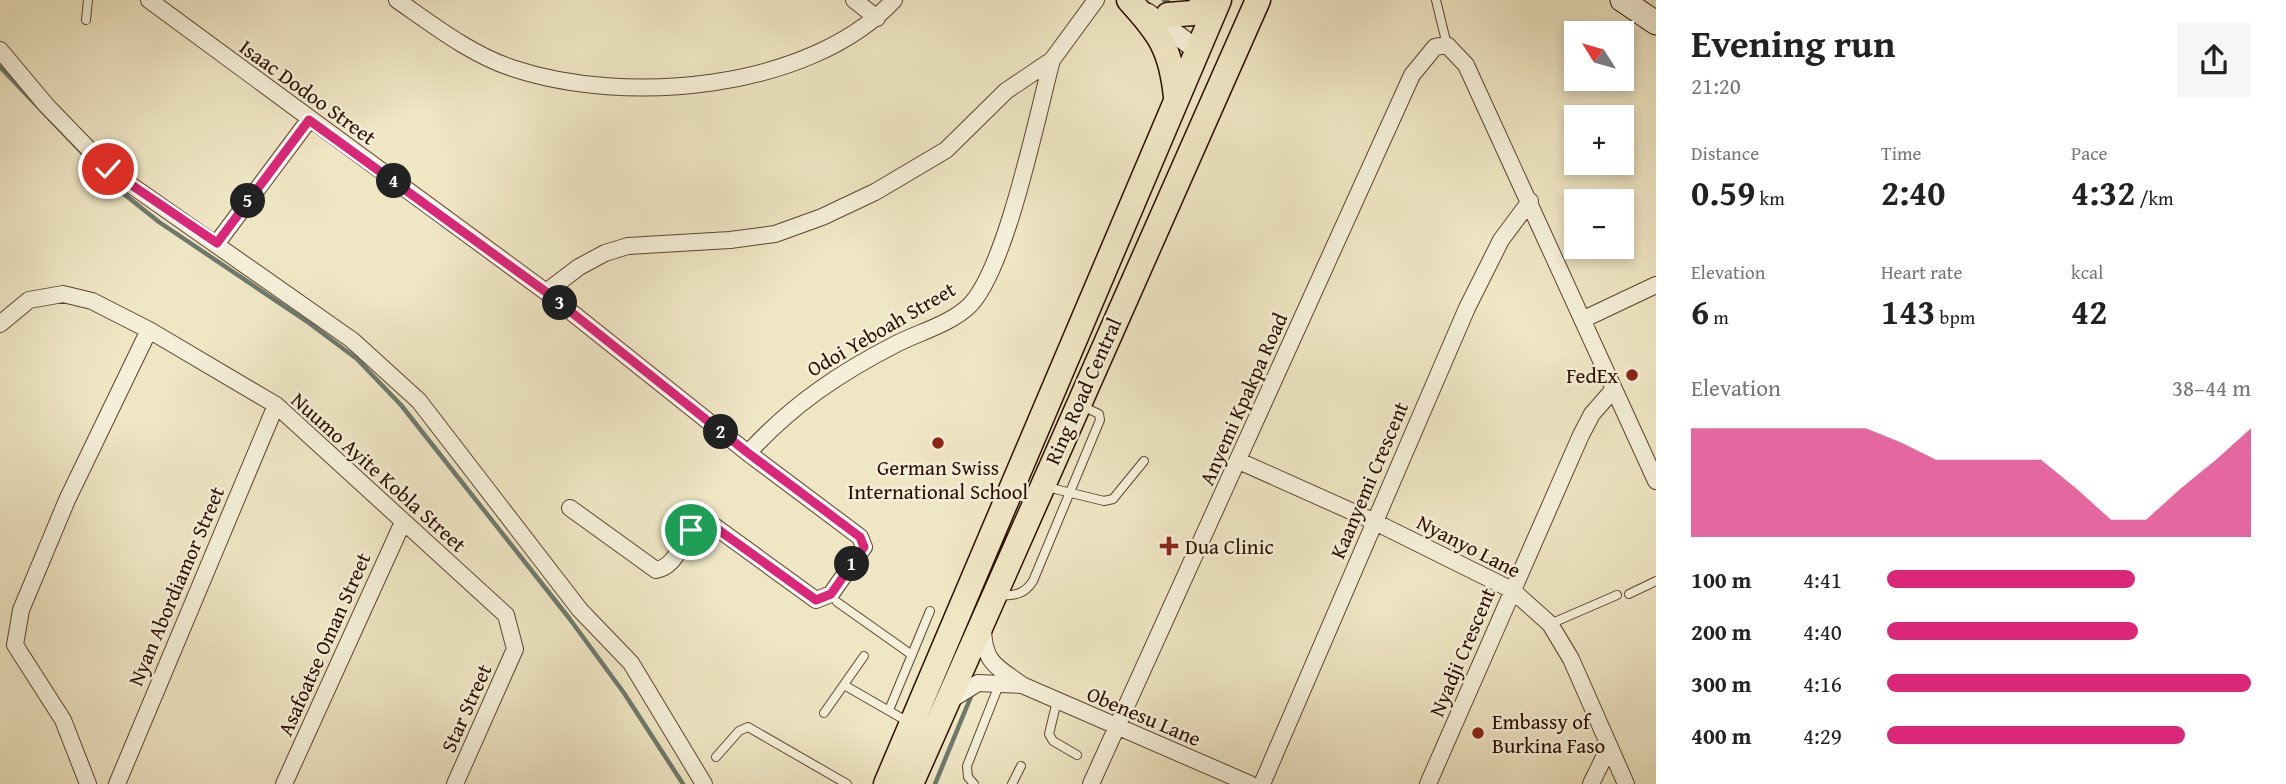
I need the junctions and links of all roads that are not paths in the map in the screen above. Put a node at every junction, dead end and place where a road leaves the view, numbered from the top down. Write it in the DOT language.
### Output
graph roads {
  1 [pos="88,0"];
  2 [pos="149,0"];
  3 [pos="397,0"];
  4 [pos="853,0"];
  5 [pos="894,0"];
  6 [pos="1096,0"];
  7 [pos="1129,0"];
  8 [pos="1211,0"];
  9 [pos="1219,0"];
  10 [pos="1258,0"];
  11 [pos="1436,0"];
  12 [pos="1622,0"];
  13 [pos="1640,0"];
  14 [pos="1168,15"];
  15 [pos="877,18"];
  16 [pos="86,20"];
  17 [pos="1656,21"];
  18 [pos="1246,24"];
  19 [pos="1205,40"];
  20 [pos="1447,45"];
  21 [pos="0,50"];
  22 [pos="1052,60"];
  23 [pos="1176,100"];
  24 [pos="309,120"];
  25 [pos="1530,201"];
  26 [pos="1166,204"];
  27 [pos="217,243"];
  28 [pos="1656,285"];
  29 [pos="546,292"];
  30 [pos="1584,319"];
  31 [pos="0,324"];
  32 [pos="149,330"];
  33 [pos="1613,390"];
  34 [pos="1077,403"];
  35 [pos="276,405"];
  36 [pos="748,453"];
  37 [pos="1144,461"];
  38 [pos="1239,461"];
  39 [pos="1656,481"];
  40 [pos="1041,485"];
  41 [pos="1068,492"];
  42 [pos="570,508"];
  43 [pos="1373,521"];
  44 [pos="403,522"];
  45 [pos="1656,581"];
  46 [pos="1512,590"];
  47 [pos="1629,594"];
  48 [pos="1617,595"];
  49 [pos="837,602"];
  50 [pos="988,606"];
  51 [pos="930,611"];
  52 [pos="1550,624"];
  53 [pos="515,649"];
  54 [pos="912,655"];
  55 [pos="864,656"];
  56 [pos="844,685"];
  57 [pos="999,685"];
  58 [pos="1021,685"];
  59 [pos="1057,701"];
  60 [pos="944,705"];
  61 [pos="888,710"];
  62 [pos="824,713"];
  63 [pos="912,724"];
  64 [pos="1116,728"];
  65 [pos="1609,747"];
  66 [pos="1077,755"];
  67 [pos="716,757"];
  68 [pos="1021,766"];
  69 [pos="88,784"];
  70 [pos="117,784"];
  71 [pos="284,784"];
  72 [pos="455,784"];
  73 [pos="704,784"];
  74 [pos="847,784"];
  75 [pos="886,784"];
  76 [pos="911,784"];
  77 [pos="974,784"];
  78 [pos="1012,784"];
  79 [pos="1091,784"];
  80 [pos="1250,784"];
  81 [pos="1262,784"];
  82 [pos="1428,784"];
  83 [pos="1591,784"];
  84 [pos="1626,784"];
  1 -- 16 [label="lane"];
  2 -- 24 [label="street, Isaac Dodoo Street"];
  3 -- 15 [label="street"];
  4 -- 15 [label="street"];
  5 -- 15 [label="street"];
  6 -- 22 [label="street"];
  7 -- 14 [label="street"];
  7 -- 19 [label="street"];
  7 -- 23 [label="main road"];
  8 -- 14 [label="main road"];
  9 -- 19 [label="main road, Ring Road Central"];
  10 -- 18 [label="main road, Ring Road Central"];
  11 -- 20 [label="lane"];
  12 -- 17 [label="main road"];
  13 -- 17 [label="main road"];
  14 -- 19 [label="street"];
  18 -- 19 [label="main road"];
  18 -- 26 [label="main road, Ring Road Central"];
  19 -- 23 [label="main road, Ring Road Central"];
  19 -- 26 [label="main road"];
  20 -- 25 [label="street"];
  20 -- 38 [label="street, Anyemi Kpakpa Road"];
  21 -- 27 [label="street"];
  22 -- 29 [label="street"];
  22 -- 36 [label="street, Odoi Yeboah Street"];
  23 -- 63 [label="main road, Ring Road Central"];
  24 -- 27 [label="street"];
  24 -- 29 [label="street, Isaac Dodoo Street"];
  25 -- 30 [label="street"];
  25 -- 43 [label="street, Kaanyemi Crescent"];
  26 -- 34 [label="main road, Ring Road Central"];
  27 -- 73 [label="street"];
  28 -- 30 [label="street"];
  29 -- 36 [label="street, Isaac Dodoo Street"];
  30 -- 33 [label="street"];
  31 -- 32 [label="street, Nuumo Ayite Kobla Street"];
  32 -- 35 [label="street, Nuumo Ayite Kobla Street"];
  32 -- 69 [label="street"];
  33 -- 39 [label="street"];
  33 -- 46 [label="street, Nyadji Crescent"];
  34 -- 40 [label="main road, Ring Road Central"];
  34 -- 41 [label="lane"];
  35 -- 44 [label="street, Nuumo Ayite Kobla Street"];
  35 -- 70 [label="street, Nyan Abordiamor Street"];
  36 -- 42 [label="street, Isaac Dodoo Street"];
  37 -- 41 [label="lane"];
  38 -- 43 [label="street, Nyanyo Lane"];
  38 -- 64 [label="street, Anyemi Kpakpa Road"];
  40 -- 41 [label="lane"];
  40 -- 50 [label="main road, Ring Road Central"];
  41 -- 50 [label="lane"];
  43 -- 46 [label="street, Nyanyo Lane"];
  43 -- 81 [label="street, Kaanyemi Crescent"];
  44 -- 53 [label="street, Nuumo Ayite Kobla Street"];
  44 -- 71 [label="street, Asafoatse Oman Street"];
  45 -- 47 [label="lane"];
  46 -- 52 [label="street, Nyanyo Lane"];
  46 -- 82 [label="street, Nyadji Crescent"];
  48 -- 52 [label="lane"];
  49 -- 54 [label="lane"];
  50 -- 58 [label="street, Obenesu Lane"];
  50 -- 60 [label="main road, Ring Road Central"];
  51 -- 54 [label="lane"];
  52 -- 65 [label="street, Nyanyo Lane"];
  53 -- 72 [label="street, Star Street"];
  54 -- 61 [label="lane"];
  55 -- 56 [label="lane"];
  56 -- 61 [label="lane"];
  56 -- 62 [label="lane"];
  57 -- 58 [label="street, Obenesu Lane"];
  57 -- 60 [label="street, Obenesu Lane"];
  57 -- 77 [label="lane"];
  58 -- 59 [label="street, Obenesu Lane"];
  59 -- 64 [label="street, Obenesu Lane"];
  59 -- 66 [label="lane"];
  60 -- 76 [label="main road, Ring Road Central"];
  61 -- 63 [label="lane"];
  63 -- 75 [label="main road, Ring Road Central"];
  64 -- 79 [label="street, Anyemi Kpakpa Road"];
  64 -- 80 [label="street, Obenesu Lane"];
  65 -- 83 [label="street"];
  65 -- 84 [label="street, Nyanyo Lane"];
  67 -- 74 [label="lane"];
  68 -- 78 [label="lane"];
}
